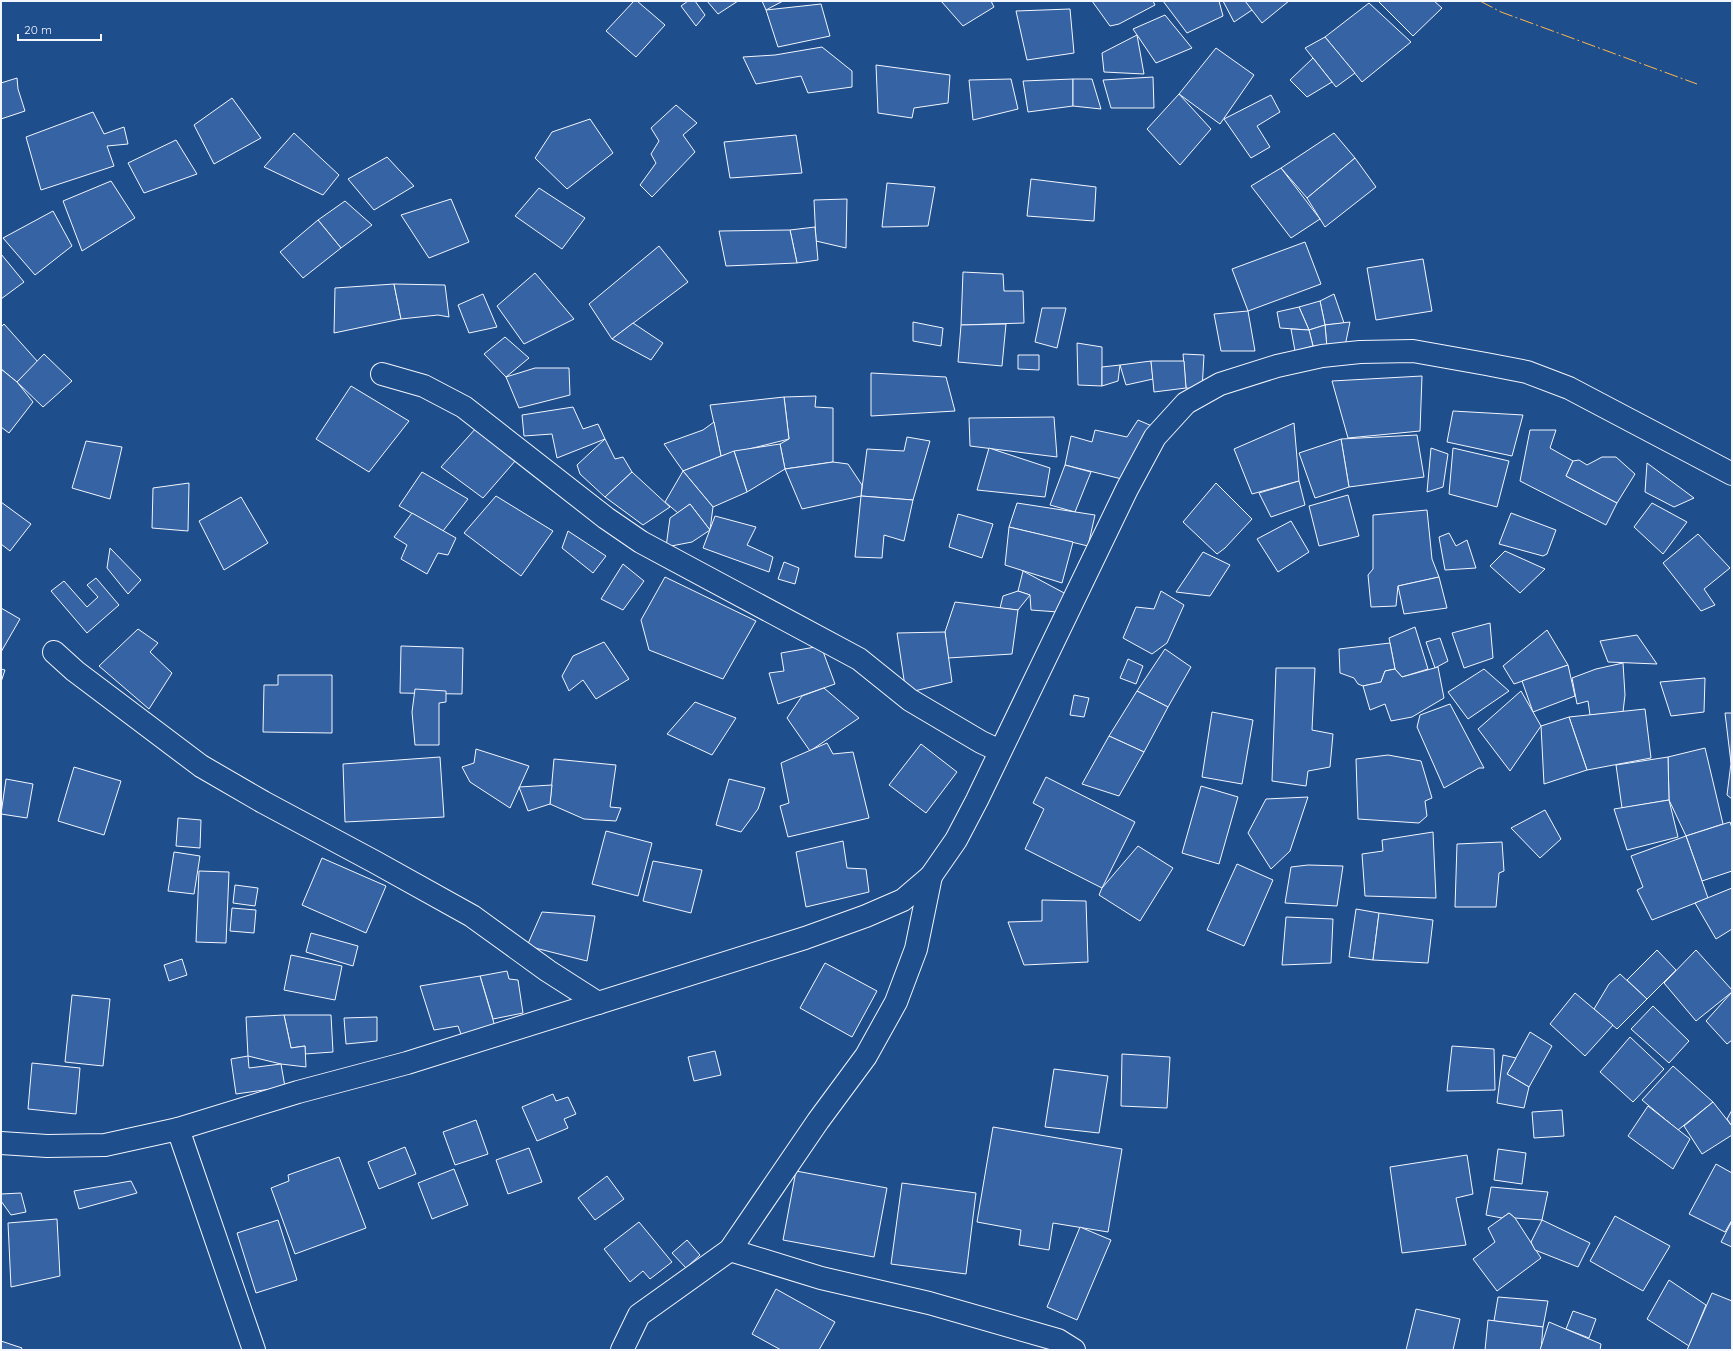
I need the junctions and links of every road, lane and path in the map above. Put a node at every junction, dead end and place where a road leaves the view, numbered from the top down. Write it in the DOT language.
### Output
graph roads {
  1 [pos="382,374"];
  2 [pos="1732,474"];
  3 [pos="54,652"];
  4 [pos="1000,751"];
  5 [pos="931,876"];
  6 [pos="598,1003"];
  7 [pos="178,1129"];
  8 [pos="1,1143"];
  9 [pos="730,1250"];
  10 [pos="254,1350"];
  11 [pos="622,1350"];
  12 [pos="1074,1350"];
  1 -- 4 [label="street"];
  2 -- 4 [label="street"];
  3 -- 6 [label="street"];
  4 -- 5 [label="street"];
  5 -- 6 [label="street"];
  5 -- 9 [label="street"];
  6 -- 7 [label="street"];
  7 -- 8 [label="street"];
  7 -- 10 [label="street"];
  9 -- 11 [label="street"];
  9 -- 12 [label="street"];
}
